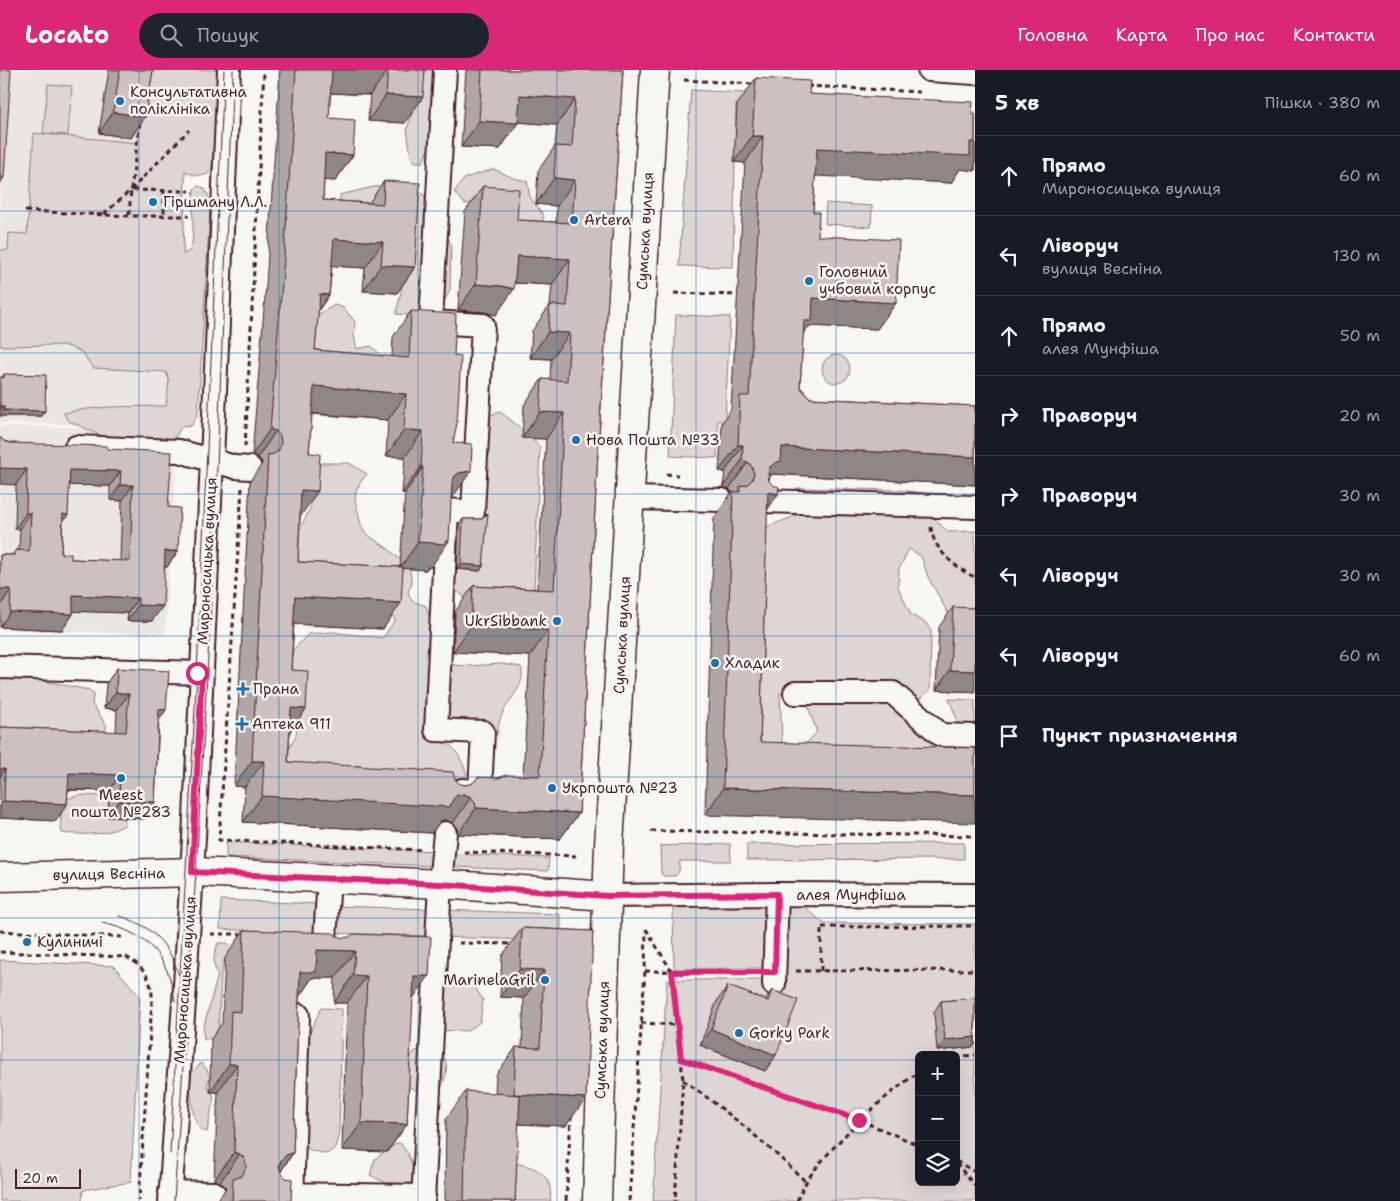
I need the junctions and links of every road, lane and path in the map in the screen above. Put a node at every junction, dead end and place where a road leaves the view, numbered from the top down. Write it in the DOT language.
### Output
graph roads {
  1 [pos="229,70"];
  2 [pos="264,70"];
  3 [pos="445,70"];
  4 [pos="655,70"];
  5 [pos="929,70"];
  6 [pos="975,73"];
  7 [pos="684,80"];
  8 [pos="763,84"];
  9 [pos="803,86"];
  10 [pos="922,92"];
  11 [pos="141,116"];
  12 [pos="189,130"];
  13 [pos="131,190"];
  14 [pos="164,190"];
  15 [pos="190,190"];
  16 [pos="25,211"];
  17 [pos="104,214"];
  18 [pos="129,216"];
  19 [pos="164,216"];
  20 [pos="190,216"];
  21 [pos="674,293"];
  22 [pos="738,295"];
  23 [pos="57,446"];
  24 [pos="212,460"];
  25 [pos="247,468"];
  26 [pos="666,474"];
  27 [pos="685,475"];
  28 [pos="630,498"];
  29 [pos="722,500"];
  30 [pos="762,502"];
  31 [pos="975,507"];
  32 [pos="0,667"];
  33 [pos="202,673"];
  34 [pos="795,693"];
  35 [pos="975,736"];
  36 [pos="448,798"];
  37 [pos="650,831"];
  38 [pos="975,836"];
  39 [pos="444,842"];
  40 [pos="576,856"];
  41 [pos="192,872"];
  42 [pos="0,878"];
  43 [pos="329,879"];
  44 [pos="440,884"];
  45 [pos="777,894"];
  46 [pos="975,895"];
  47 [pos="607,896"];
  48 [pos="975,926"];
  49 [pos="0,931"];
  50 [pos="211,934"];
  51 [pos="249,935"];
  52 [pos="123,937"];
  53 [pos="437,943"];
  54 [pos="513,944"];
  55 [pos="0,952"];
  56 [pos="324,953"];
  57 [pos="975,970"];
  58 [pos="646,971"];
  59 [pos="821,971"];
  60 [pos="672,972"];
  61 [pos="775,978"];
  62 [pos="298,1015"];
  63 [pos="641,1023"];
  64 [pos="677,1025"];
  65 [pos="975,1055"];
  66 [pos="960,1057"];
  67 [pos="681,1059"];
  68 [pos="915,1075"];
  69 [pos="682,1080"];
  70 [pos="571,1112"];
  71 [pos="859,1120"];
  72 [pos="915,1143"];
  73 [pos="960,1164"];
  74 [pos="960,1167"];
  75 [pos="975,1172"];
  76 [pos="806,1182"];
  77 [pos="975,1186"];
  78 [pos="214,1193"];
  79 [pos="170,1196"];
  80 [pos="286,1197"];
  81 [pos="424,1199"];
  82 [pos="139,1201"];
  83 [pos="566,1201"];
  84 [pos="597,1201"];
  85 [pos="629,1201"];
  86 [pos="675,1201"];
  87 [pos="797,1201"];
  1 -- 24 [label="street, Мироносицька вулиця"];
  2 -- 25 [label="path"];
  3 -- 36 [label="street"];
  4 -- 28 [label="main road, Сумська вулиця"];
  5 -- 6 [label="street"];
  7 -- 8 [label="path"];
  9 -- 10 [label="path"];
  11 -- 13 [label="path"];
  12 -- 13 [label="path"];
  13 -- 14 [label="path"];
  13 -- 17 [label="path"];
  13 -- 18 [label="path"];
  14 -- 15 [label="path"];
  14 -- 19 [label="path"];
  16 -- 17 [label="path"];
  17 -- 18 [label="path"];
  18 -- 19 [label="path"];
  19 -- 20 [label="path"];
  21 -- 22 [label="path"];
  23 -- 24 [label="street"];
  24 -- 25 [label="street"];
  24 -- 33 [label="street, Мироносицька вулиця"];
  25 -- 39 [label="path"];
  26 -- 27 [label="path"];
  28 -- 29 [label="street"];
  28 -- 47 [label="main road, Сумська вулиця"];
  30 -- 31 [label="street"];
  32 -- 33 [label="street"];
  33 -- 41 [label="street, Мироносицька вулиця"];
  34 -- 35 [label="street"];
  37 -- 38 [label="path"];
  39 -- 40 [label="path"];
  39 -- 44 [label="street"];
  41 -- 42 [label="main road, вулиця Весніна"];
  41 -- 43 [label="main road, вулиця Весніна"];
  41 -- 79 [label="street, Мироносицька вулиця"];
  43 -- 44 [label="main road, вулиця Весніна"];
  43 -- 56 [label="street"];
  44 -- 47 [label="main road, вулиця Весніна"];
  44 -- 53 [label="street"];
  45 -- 46 [label="street, алея Мунфіша"];
  45 -- 47 [label="street, алея Мунфіша"];
  45 -- 61 [label="street"];
  47 -- 84 [label="main road, Сумська вулиця"];
  48 -- 59 [label="path"];
  49 -- 52 [label="path"];
  50 -- 51 [label="path"];
  53 -- 54 [label="path"];
  53 -- 81 [label="street"];
  55 -- 82 [label="path"];
  57 -- 59 [label="path"];
  58 -- 60 [label="path"];
  58 -- 60 [label="path"];
  58 -- 63 [label="path"];
  59 -- 61 [label="path"];
  60 -- 61 [label="path"];
  60 -- 64 [label="path"];
  62 -- 80 [label="street"];
  63 -- 64 [label="path"];
  63 -- 85 [label="path"];
  64 -- 67 [label="path"];
  65 -- 66 [label="path"];
  67 -- 69 [label="path"];
  67 -- 71 [label="path"];
  68 -- 71 [label="path"];
  69 -- 76 [label="path"];
  69 -- 86 [label="path"];
  70 -- 83 [label="path"];
  71 -- 72 [label="path"];
  71 -- 76 [label="path"];
  73 -- 75 [label="path"];
  74 -- 77 [label="path"];
  76 -- 87 [label="path"];
  78 -- 79 [label="street"];
  80 -- 81 [label="street"];
}
